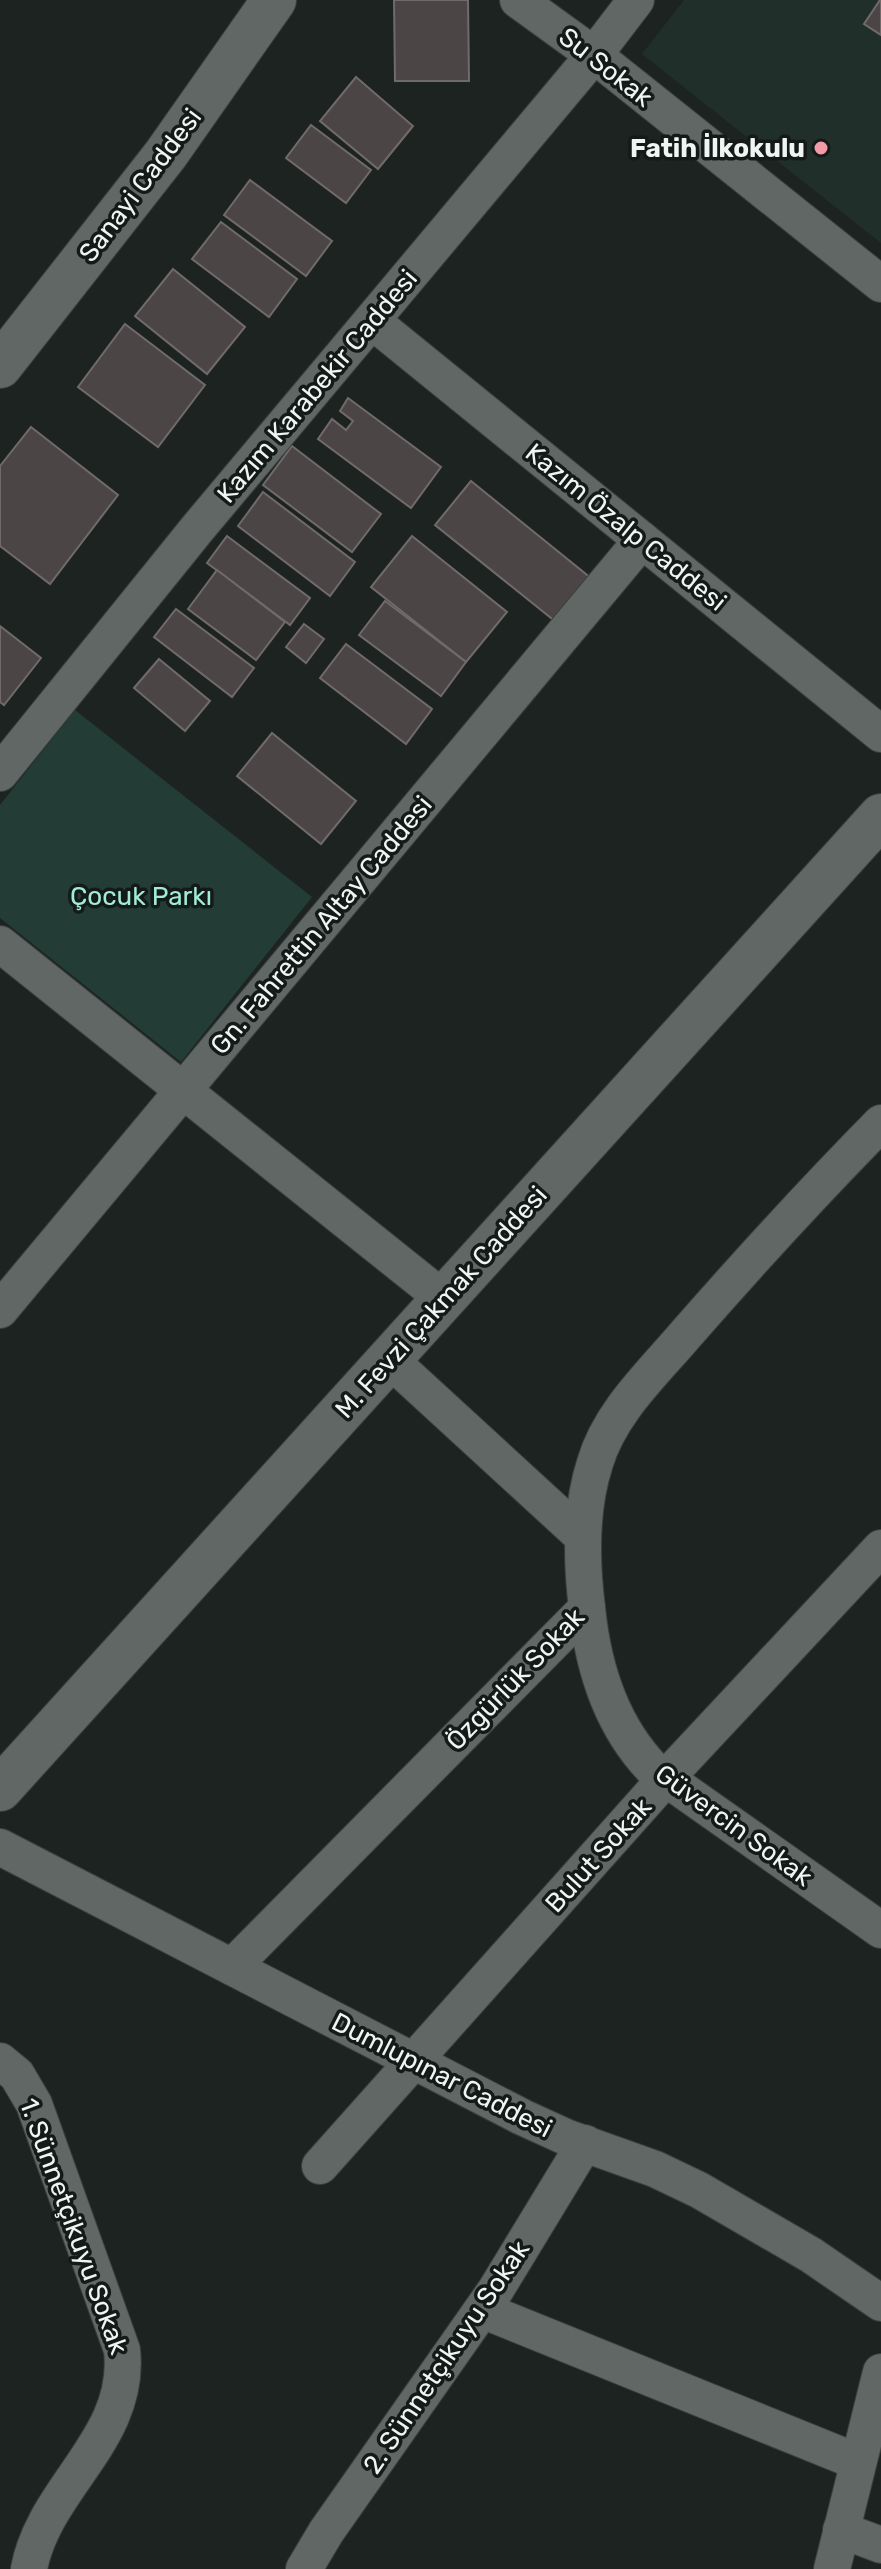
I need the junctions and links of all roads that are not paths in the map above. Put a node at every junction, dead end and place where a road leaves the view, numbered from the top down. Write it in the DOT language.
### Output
graph roads {
  1 [pos="274,0"];
  2 [pos="518,0"];
  3 [pos="636,0"];
  4 [pos="594,55"];
  5 [pos="881,284"];
  6 [pos="372,321"];
  7 [pos="0,366"];
  8 [pos="642,540"];
  9 [pos="881,734"];
  10 [pos="0,773"];
  11 [pos="881,816"];
  12 [pos="0,944"];
  13 [pos="183,1091"];
  14 [pos="881,1123"];
  15 [pos="444,1299"];
  16 [pos="0,1310"];
  17 [pos="389,1359"];
  18 [pos="583,1537"];
  19 [pos="881,1548"];
  20 [pos="587,1608"];
  21 [pos="666,1778"];
  22 [pos="0,1789"];
  23 [pos="0,1847"];
  24 [pos="881,1930"];
  25 [pos="232,1967"];
  26 [pos="0,2061"];
  27 [pos="413,2063"];
  28 [pos="585,2143"];
  29 [pos="320,2166"];
  30 [pos="881,2303"];
  31 [pos="482,2310"];
  32 [pos="881,2372"];
  33 [pos="858,2462"];
  34 [pos="841,2530"];
  35 [pos="881,2545"];
  36 [pos="29,2569"];
  37 [pos="304,2569"];
  38 [pos="832,2569"];
  1 -- 7 [label="street, Sanayi Caddesi"];
  2 -- 4 [label="street, Su Sokak"];
  3 -- 4 [label="street, Kazım Karabekir Caddesi"];
  4 -- 5 [label="street, Su Sokak"];
  4 -- 6 [label="street, Kazım Karabekir Caddesi"];
  6 -- 8 [label="street, Kazım Özalp Caddesi"];
  6 -- 10 [label="street, Kazım Karabekir Caddesi"];
  8 -- 9 [label="street, Kazım Özalp Caddesi"];
  8 -- 13 [label="street, Gn. Fahrettin Altay Caddesi"];
  11 -- 15 [label="street, M. Fevzi Çakmak Caddesi"];
  12 -- 13 [label="street"];
  13 -- 15 [label="street"];
  13 -- 16 [label="street, Gn. Fahrettin Altay Caddesi"];
  14 -- 18 [label="street, Özgürlük Sokak"];
  15 -- 17 [label="street, M. Fevzi Çakmak Caddesi"];
  17 -- 18 [label="street"];
  17 -- 22 [label="street, M. Fevzi Çakmak Caddesi"];
  18 -- 20 [label="street, Özgürlük Sokak"];
  19 -- 21 [label="street, Bulut Sokak"];
  20 -- 21 [label="street, Güvercin Sokak"];
  20 -- 25 [label="street, Özgürlük Sokak"];
  21 -- 24 [label="street, Güvercin Sokak"];
  21 -- 27 [label="street, Bulut Sokak"];
  23 -- 25 [label="street, Dumlupınar Caddesi"];
  25 -- 27 [label="street, Dumlupınar Caddesi"];
  26 -- 36 [label="street, 1. Sünnetçikuyu Sokak"];
  27 -- 28 [label="street, Dumlupınar Caddesi"];
  27 -- 29 [label="street, Bulut Sokak"];
  28 -- 30 [label="street, Dumlupınar Caddesi"];
  28 -- 31 [label="street, 2. Sünnetçikuyu Sokak"];
  31 -- 33 [label="street"];
  31 -- 37 [label="street, 2. Sünnetçikuyu Sokak"];
  32 -- 33 [label="street"];
  33 -- 34 [label="street"];
  34 -- 35 [label="street"];
  34 -- 38 [label="street"];
}
